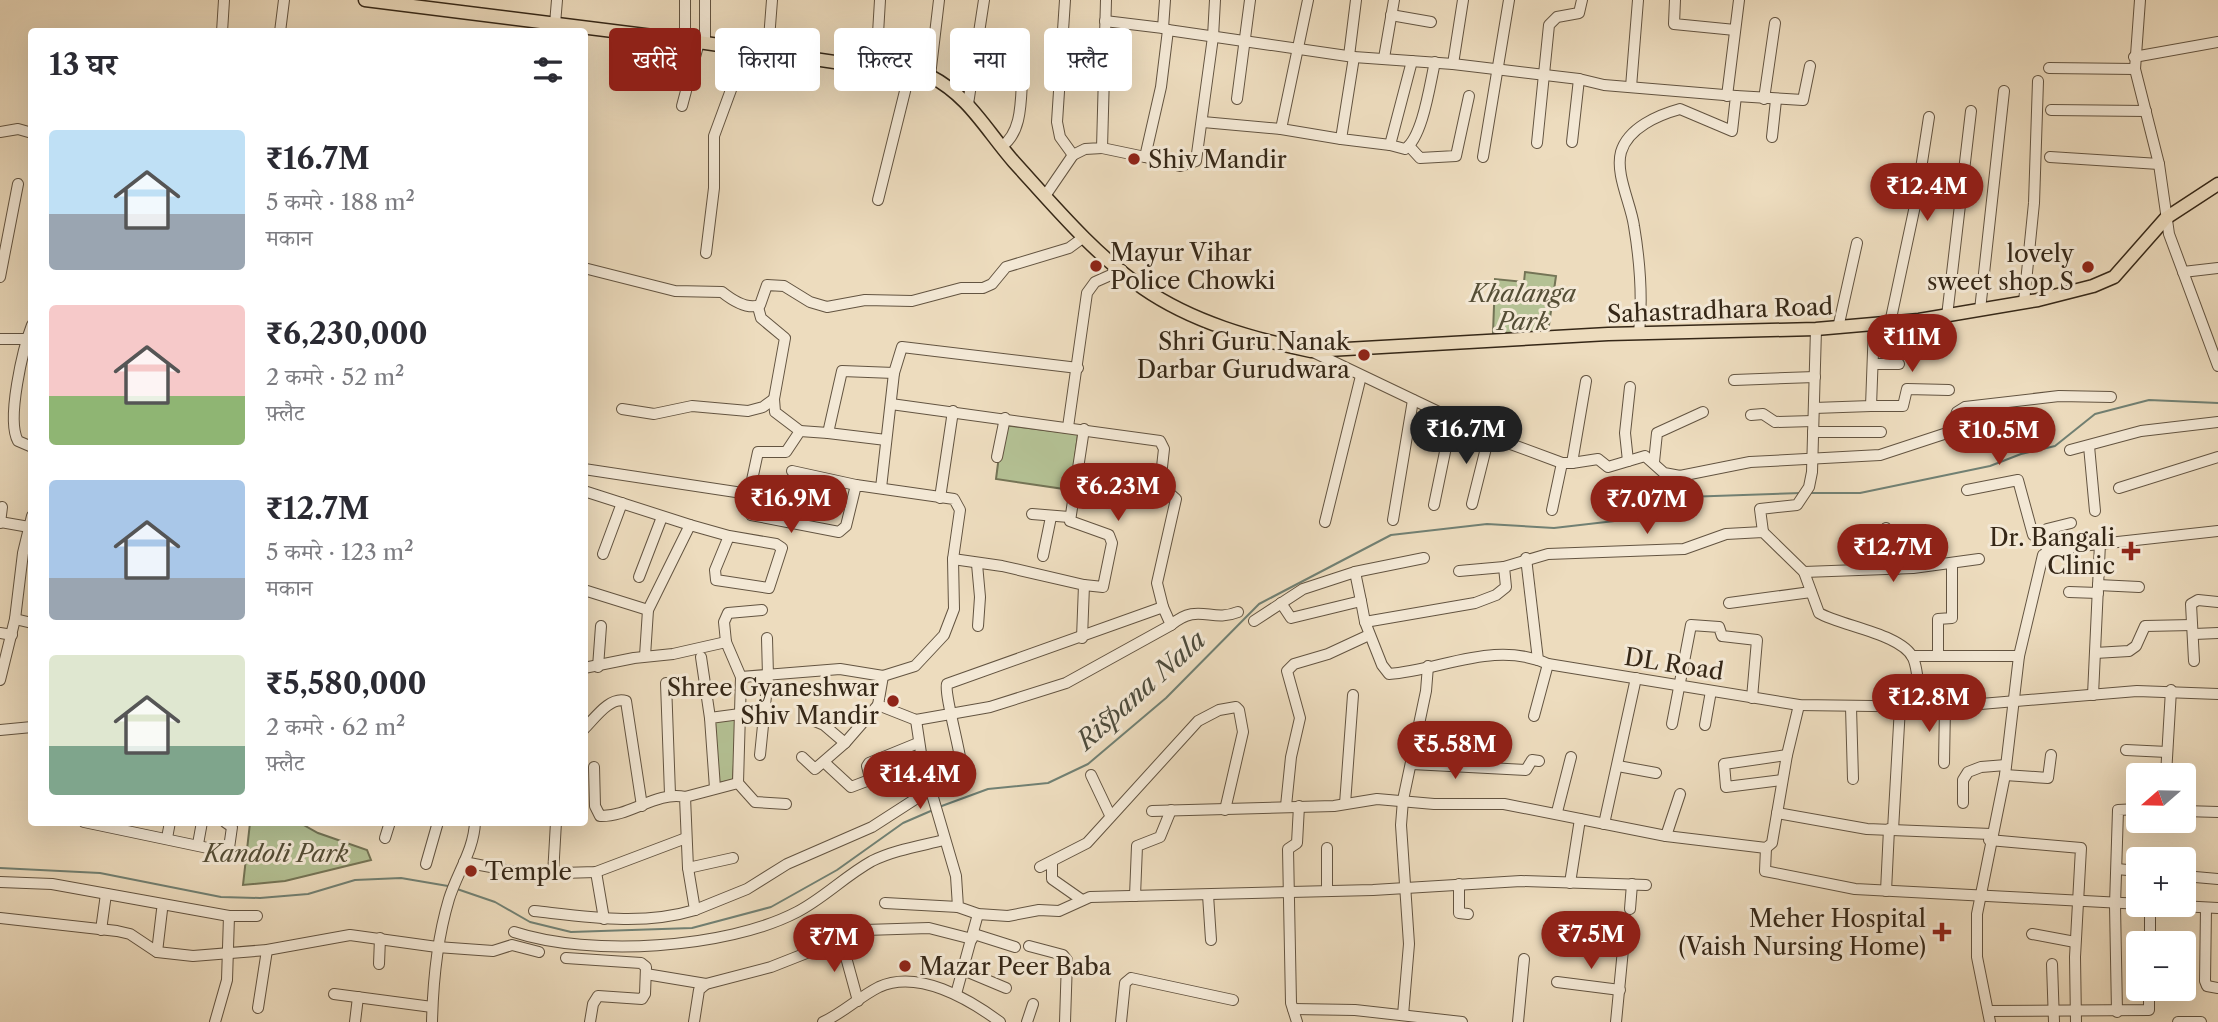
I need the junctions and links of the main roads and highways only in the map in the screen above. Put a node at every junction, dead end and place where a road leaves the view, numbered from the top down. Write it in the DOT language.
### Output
graph roads {
  1 [pos="366,0"];
  2 [pos="410,3"];
  3 [pos="588,28"];
  4 [pos="588,28"];
  5 [pos="2218,184"];
  1 -- 2 [label="main road, Sahastradhara Road"];
  2 -- 4 [label="main road, Sahastradhara Road"];
  3 -- 5 [label="main road, Sahastradhara Road"];
}
